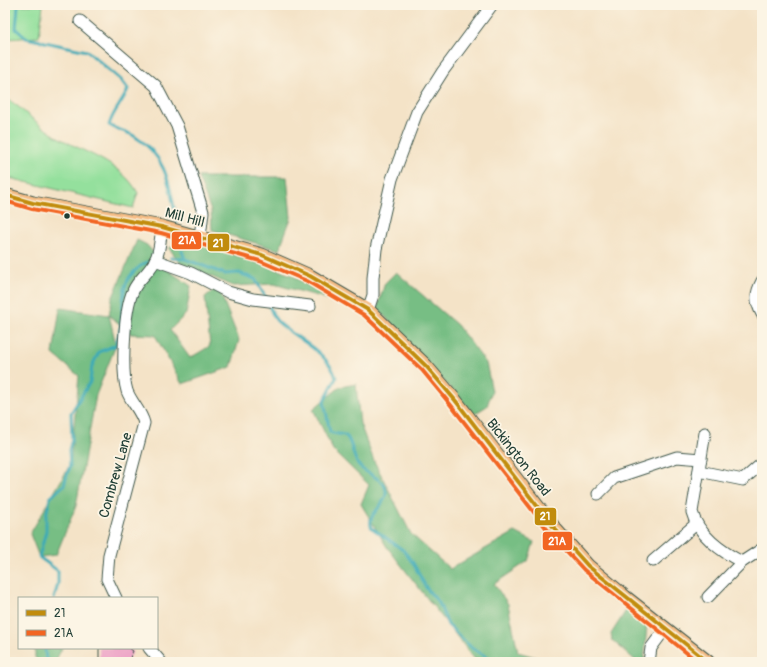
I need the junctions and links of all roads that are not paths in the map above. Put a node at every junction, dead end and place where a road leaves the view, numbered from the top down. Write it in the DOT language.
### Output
graph roads {
  1 [pos="492,5"];
  2 [pos="80,21"];
  3 [pos="5,195"];
  4 [pos="162,227"];
  5 [pos="200,237"];
  6 [pos="155,260"];
  7 [pos="762,281"];
  8 [pos="310,306"];
  9 [pos="368,310"];
  10 [pos="762,314"];
  11 [pos="705,433"];
  12 [pos="701,459"];
  13 [pos="762,467"];
  14 [pos="699,471"];
  15 [pos="598,494"];
  16 [pos="696,524"];
  17 [pos="762,549"];
  18 [pos="653,561"];
  19 [pos="742,562"];
  20 [pos="116,597"];
  21 [pos="708,597"];
  22 [pos="665,629"];
  23 [pos="150,649"];
  24 [pos="161,662"];
  25 [pos="649,662"];
  26 [pos="708,662"];
  1 -- 9 [label="street"];
  2 -- 5 [label="street"];
  3 -- 4 [label="main road, Mill Hill"];
  4 -- 5 [label="main road, Mill Hill"];
  4 -- 6 [label="street, Combrew Lane"];
  5 -- 9 [label="main road, Mill Hill"];
  6 -- 8 [label="street"];
  6 -- 20 [label="street, Combrew Lane"];
  7 -- 10 [label="street"];
  9 -- 22 [label="main road, Bickington Road"];
  11 -- 12 [label="street"];
  12 -- 14 [label="street"];
  12 -- 15 [label="street"];
  13 -- 14 [label="street"];
  14 -- 16 [label="street"];
  16 -- 18 [label="street"];
  16 -- 19 [label="street"];
  17 -- 19 [label="street"];
  19 -- 21 [label="street"];
  22 -- 25 [label="street"];
  22 -- 26 [label="main road, Bickington Road"];
  23 -- 24 [label="street"];
}
